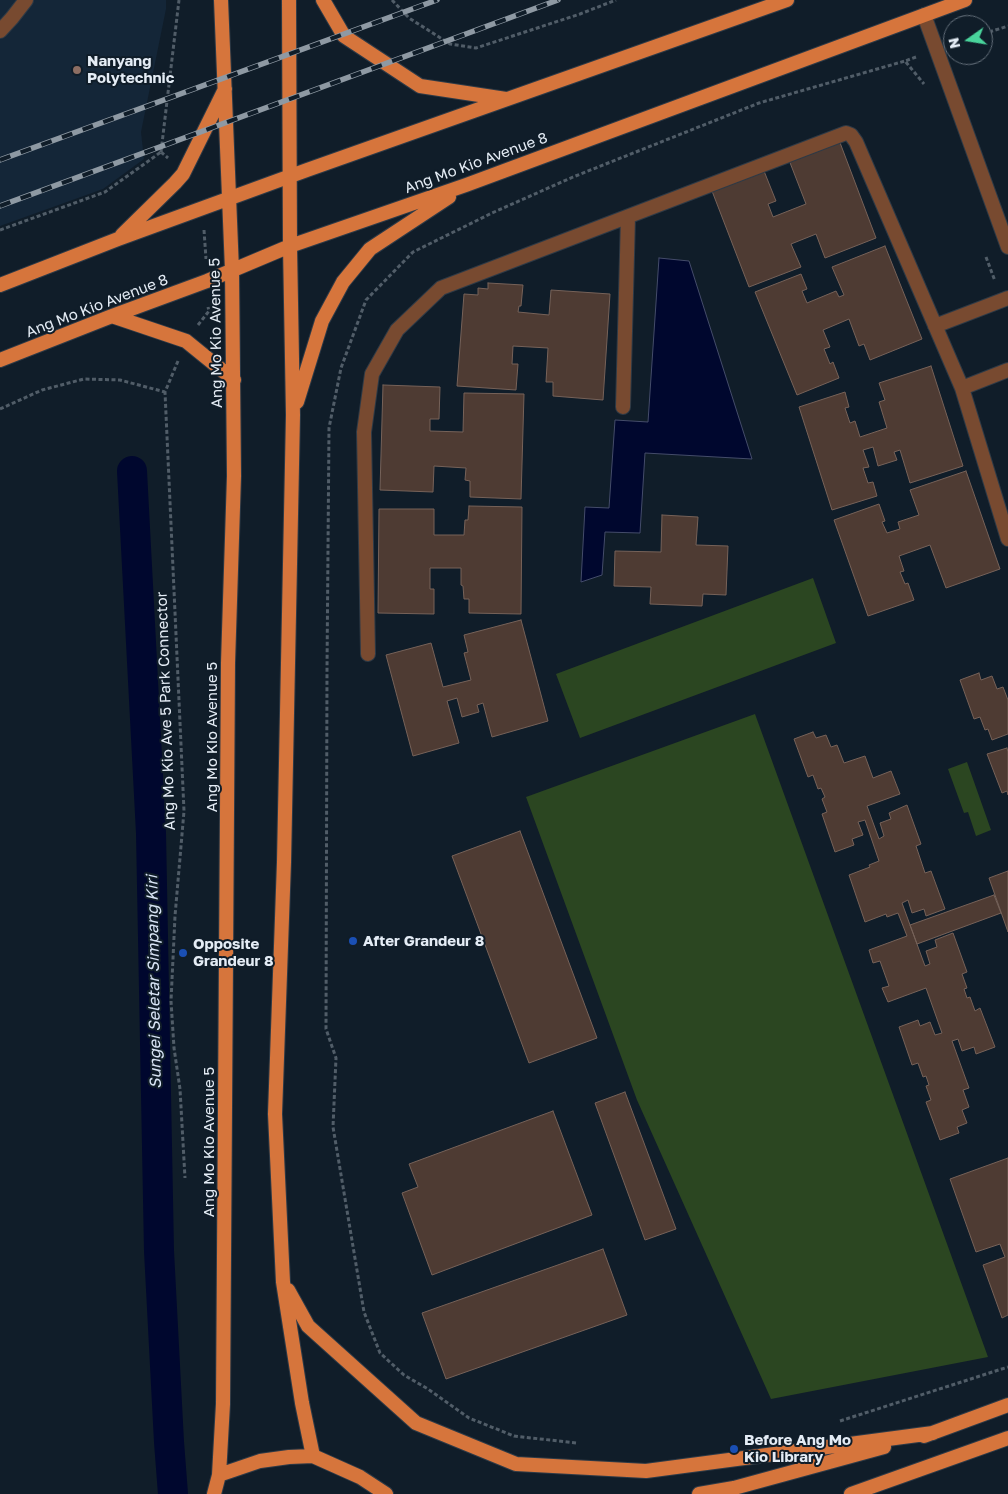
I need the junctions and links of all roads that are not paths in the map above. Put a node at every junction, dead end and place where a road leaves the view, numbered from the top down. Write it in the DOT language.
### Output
graph roads {
  1 [pos="26,0"];
  2 [pos="221,0"];
  3 [pos="289,0"];
  4 [pos="324,0"];
  5 [pos="787,0"];
  6 [pos="964,0"];
  7 [pos="924,15"];
  8 [pos="0,30"];
  9 [pos="225,88"];
  10 [pos="508,99"];
  11 [pos="290,176"];
  12 [pos="466,185"];
  13 [pos="230,198"];
  14 [pos="628,217"];
  15 [pos="118,239"];
  16 [pos="290,246"];
  17 [pos="1008,248"];
  18 [pos="232,270"];
  19 [pos="0,285"];
  20 [pos="1008,298"];
  21 [pos="112,316"];
  22 [pos="935,326"];
  23 [pos="0,360"];
  24 [pos="1008,370"];
  25 [pos="234,380"];
  26 [pos="962,388"];
  27 [pos="623,407"];
  28 [pos="293,415"];
  29 [pos="1008,539"];
  30 [pos="368,654"];
  31 [pos="284,1282"];
  32 [pos="1008,1406"];
  33 [pos="933,1433"];
  34 [pos="1008,1438"];
  35 [pos="313,1456"];
  36 [pos="219,1475"];
  37 [pos="210,1494"];
  38 [pos="214,1494"];
  39 [pos="386,1494"];
  40 [pos="699,1494"];
  41 [pos="851,1494"];
  1 -- 8 [label="street"];
  2 -- 9 [label="main road, Ang Mo Kio Avenue 5"];
  3 -- 11 [label="main road"];
  4 -- 10 [label="main road"];
  5 -- 10 [label="main road"];
  6 -- 7 [label="main road, Ang Mo Kio Avenue 8"];
  7 -- 12 [label="main road, Ang Mo Kio Avenue 8"];
  7 -- 17 [label="street"];
  9 -- 13 [label="main road, Ang Mo Kio Avenue 5"];
  9 -- 15 [label="main road"];
  10 -- 11 [label="main road"];
  11 -- 13 [label="main road"];
  11 -- 16 [label="main road"];
  12 -- 16 [label="main road, Ang Mo Kio Avenue 8"];
  12 -- 28 [label="main road"];
  13 -- 15 [label="main road"];
  13 -- 18 [label="main road, Ang Mo Kio Avenue 5"];
  14 -- 22 [label="street"];
  14 -- 27 [label="street"];
  14 -- 30 [label="street"];
  15 -- 19 [label="main road"];
  16 -- 18 [label="main road, Ang Mo Kio Avenue 8"];
  16 -- 28 [label="main road"];
  18 -- 21 [label="main road, Ang Mo Kio Avenue 8"];
  18 -- 25 [label="main road, Ang Mo Kio Avenue 5"];
  20 -- 22 [label="street"];
  21 -- 23 [label="main road, Ang Mo Kio Avenue 8"];
  21 -- 25 [label="main road"];
  22 -- 26 [label="street"];
  24 -- 26 [label="street"];
  25 -- 36 [label="main road, Ang Mo Kio Avenue 5"];
  26 -- 29 [label="street"];
  28 -- 31 [label="main road"];
  31 -- 33 [label="main road"];
  31 -- 35 [label="main road"];
  32 -- 33 [label="main road"];
  33 -- 40 [label="main road"];
  34 -- 41 [label="main road"];
  35 -- 36 [label="main road"];
  35 -- 39 [label="main road"];
  36 -- 37 [label="main road"];
  36 -- 38 [label="main road"];
}
